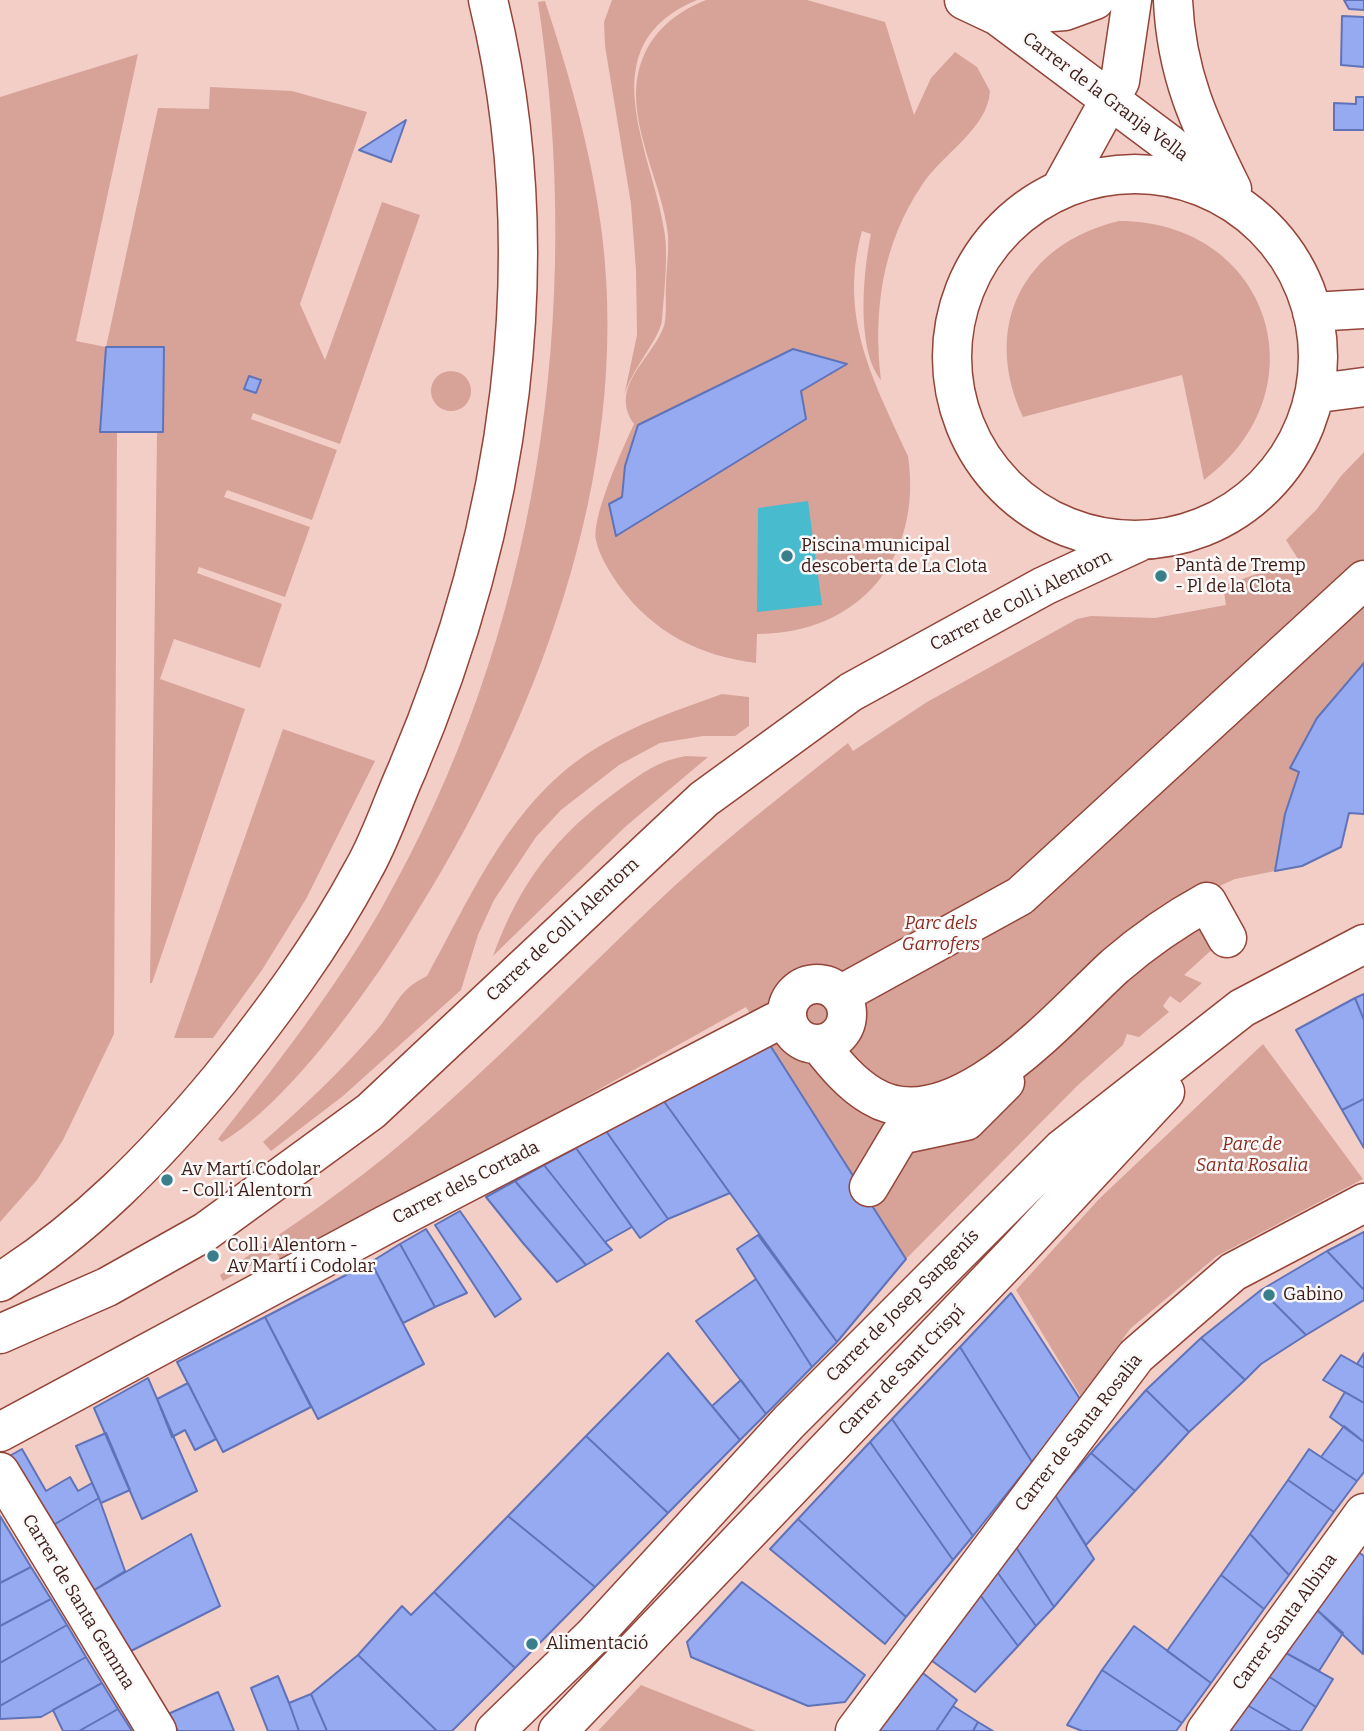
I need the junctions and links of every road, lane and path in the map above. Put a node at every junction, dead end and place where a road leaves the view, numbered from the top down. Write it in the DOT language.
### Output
graph roads {
  1 [pos="488,0"];
  2 [pos="964,0"];
  3 [pos="1094,0"];
  4 [pos="1132,0"];
  5 [pos="1174,0"];
  6 [pos="998,16"];
  7 [pos="1110,99"];
  8 [pos="1060,190"];
  9 [pos="1239,203"];
  10 [pos="1364,309"];
  11 [pos="1312,312"];
  12 [pos="1364,387"];
  13 [pos="1319,393"];
  14 [pos="1139,542"];
  15 [pos="1364,580"];
  16 [pos="1227,938"];
  17 [pos="1364,944"];
  18 [pos="840,995"];
  19 [pos="1242,1008"];
  20 [pos="787,1021"];
  21 [pos="819,1044"];
  22 [pos="1009,1065"];
  23 [pos="869,1187"];
  24 [pos="1364,1203"];
  25 [pos="0,1282"];
  26 [pos="0,1334"];
  27 [pos="0,1432"];
  28 [pos="0,1472"];
  29 [pos="1364,1513"];
  30 [pos="157,1731"];
  31 [pos="495,1731"];
  32 [pos="558,1731"];
  33 [pos="856,1731"];
  34 [pos="1206,1731"];
  1 -- 25 [label="street"];
  2 -- 6 [label="street, Carrer de la Granja Vella"];
  3 -- 6 [label="street"];
  4 -- 7 [label="street"];
  5 -- 9 [label="street"];
  6 -- 7 [label="street, Carrer de la Granja Vella"];
  7 -- 8 [label="street"];
  7 -- 9 [label="street, Carrer de la Granja Vella"];
  8 -- 9 [label="street"];
  8 -- 14 [label="street"];
  9 -- 11 [label="street, Carrer de la Granja Vella"];
  10 -- 11 [label="street"];
  11 -- 13 [label="street, Carrer de la Granja Vella"];
  12 -- 13 [label="street"];
  13 -- 14 [label="street"];
  14 -- 26 [label="street, Carrer de Coll i Alentorn"];
  15 -- 18 [label="street"];
  16 -- 22 [label="street"];
  17 -- 19 [label="street, Carrer de Josep Sangenís"];
  18 -- 20 [label="street"];
  18 -- 21 [label="street"];
  19 -- 31 [label="street, Carrer de Josep Sangenís"];
  19 -- 32 [label="street, Carrer de Sant Crispí"];
  20 -- 21 [label="street"];
  20 -- 27 [label="street, Carrer dels Cortada"];
  21 -- 22 [label="street"];
  22 -- 23 [label="street"];
  24 -- 33 [label="street, Carrer de Santa Rosalia"];
  28 -- 30 [label="street, Carrer de Santa Gemma"];
  29 -- 34 [label="street, Carrer Santa Albina"];
}
